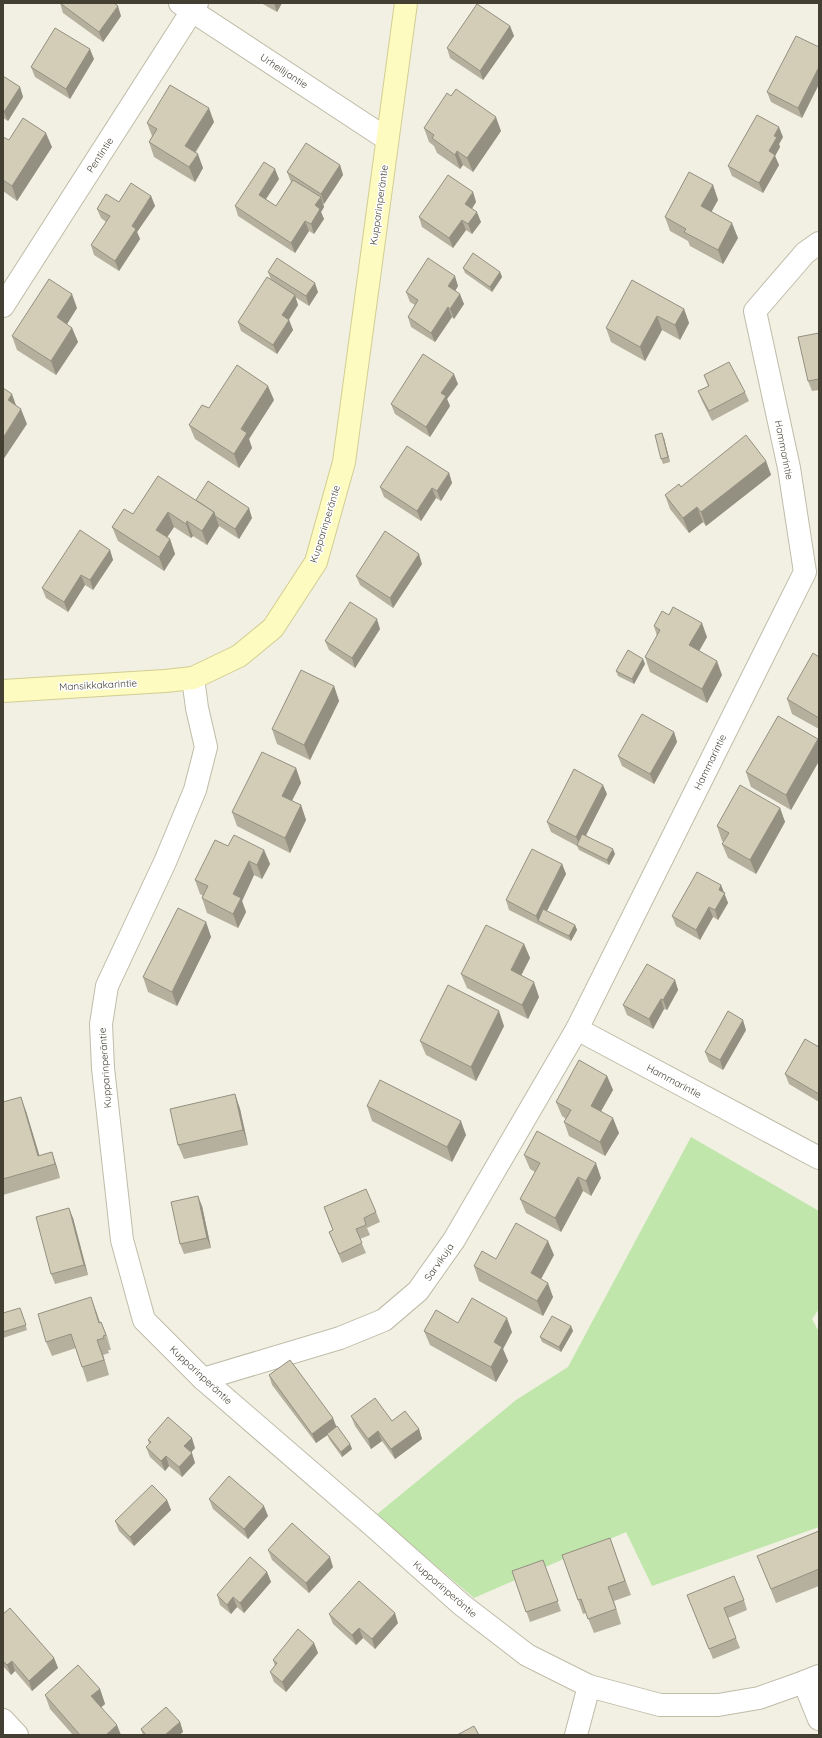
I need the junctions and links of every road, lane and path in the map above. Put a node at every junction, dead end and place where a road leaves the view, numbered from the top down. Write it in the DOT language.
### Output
graph roads {
  1 [pos="406,3"];
  2 [pos="189,6"];
  3 [pos="387,139"];
  4 [pos="819,243"];
  5 [pos="3,306"];
  6 [pos="193,678"];
  7 [pos="3,691"];
  8 [pos="577,1029"];
  9 [pos="819,1158"];
  10 [pos="203,1379"];
  11 [pos="812,1679"];
  12 [pos="589,1686"];
  13 [pos="819,1719"];
  14 [pos="3,1720"];
  15 [pos="17,1735"];
  16 [pos="576,1735"];
  1 -- 3 [label="street, Kupparinperäntie"];
  2 -- 3 [label="street, Urheilijantie"];
  2 -- 5 [label="street, Pentintie"];
  3 -- 6 [label="street, Kupparinperäntie"];
  4 -- 8 [label="street, Hammarintie"];
  6 -- 7 [label="street, Mansikkakarintie"];
  6 -- 10 [label="street, Kupparinperäntie"];
  8 -- 9 [label="street, Hammarintie"];
  8 -- 10 [label="street, Sarvikuja"];
  10 -- 12 [label="street, Kupparinperäntie"];
  11 -- 12 [label="street, Kupparinperäntie"];
  11 -- 13 [label="street"];
  12 -- 16 [label="street"];
  14 -- 15 [label="street"];
}
